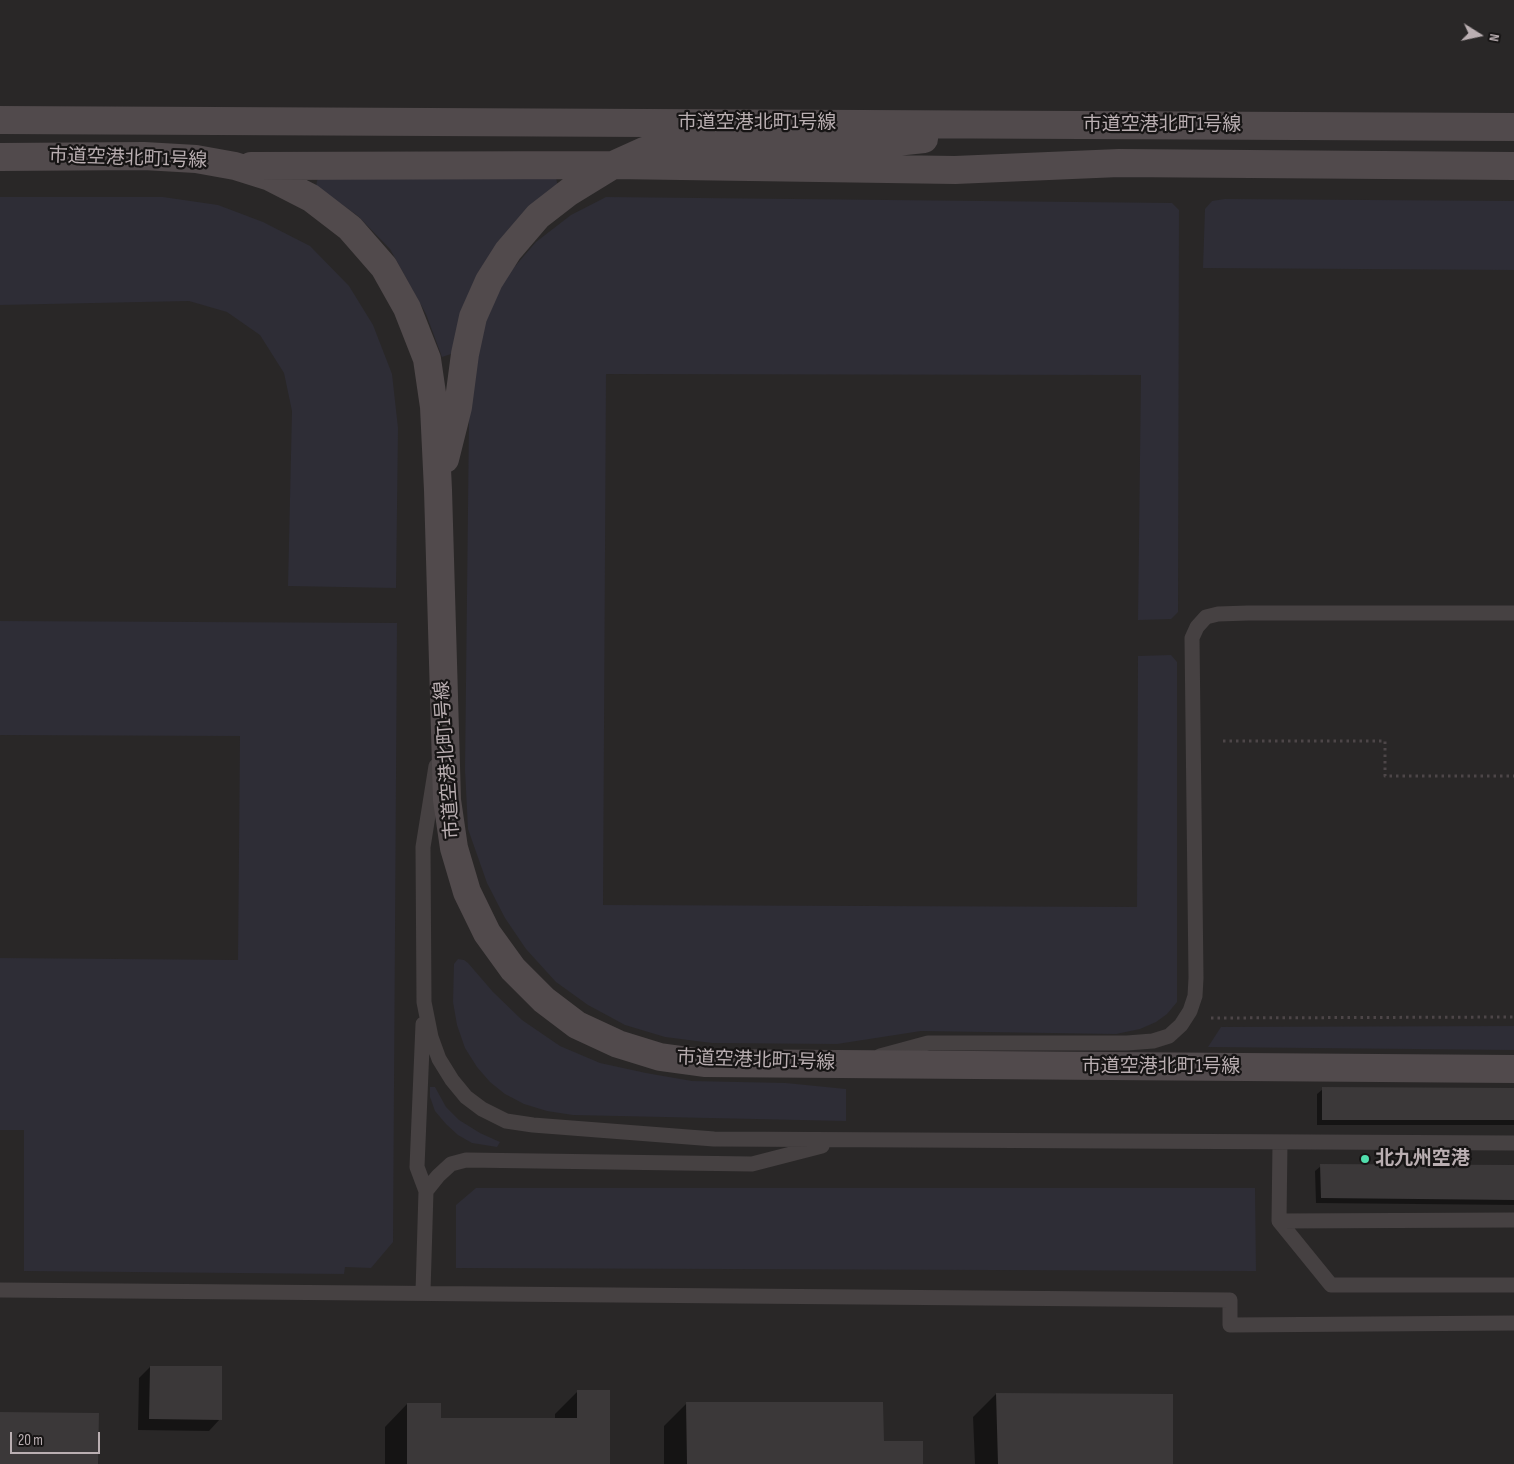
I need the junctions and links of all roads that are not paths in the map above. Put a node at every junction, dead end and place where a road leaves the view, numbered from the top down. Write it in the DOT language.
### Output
graph roads {
  1 [pos="0,120"];
  2 [pos="1066,125"];
  3 [pos="1514,127"];
  4 [pos="0,157"];
  5 [pos="613,165"];
  6 [pos="235,166"];
  7 [pos="1514,166"];
  8 [pos="438,490"];
  9 [pos="1514,613"];
  10 [pos="444,713"];
  11 [pos="424,1002"];
  12 [pos="847,1065"];
  13 [pos="1514,1069"];
  14 [pos="842,1141"];
  15 [pos="1280,1143"];
  16 [pos="1514,1143"];
  17 [pos="426,1191"];
  18 [pos="1514,1220"];
  19 [pos="1279,1221"];
  20 [pos="1514,1285"];
  21 [pos="0,1290"];
  22 [pos="423,1292"];
  23 [pos="1514,1323"];
  1 -- 2 [label="street, 市道空港北町1号線"];
  2 -- 3 [label="street, 市道空港北町1号線"];
  2 -- 5 [label="street"];
  4 -- 6 [label="street, 市道空港北町1号線"];
  5 -- 6 [label="street, 市道空港北町1号線"];
  5 -- 7 [label="street, 市道空港北町1号線"];
  5 -- 8 [label="street"];
  6 -- 8 [label="street, 市道空港北町1号線"];
  8 -- 10 [label="street, 市道空港北町1号線"];
  9 -- 12 [label="lane"];
  10 -- 11 [label="lane"];
  10 -- 12 [label="street, 市道空港北町1号線"];
  11 -- 14 [label="lane"];
  11 -- 17 [label="lane"];
  12 -- 13 [label="street, 市道空港北町1号線"];
  14 -- 15 [label="lane"];
  14 -- 17 [label="lane"];
  15 -- 16 [label="lane"];
  15 -- 19 [label="lane"];
  17 -- 22 [label="lane"];
  18 -- 19 [label="lane"];
  19 -- 20 [label="lane"];
  21 -- 22 [label="lane"];
  22 -- 23 [label="lane"];
}
